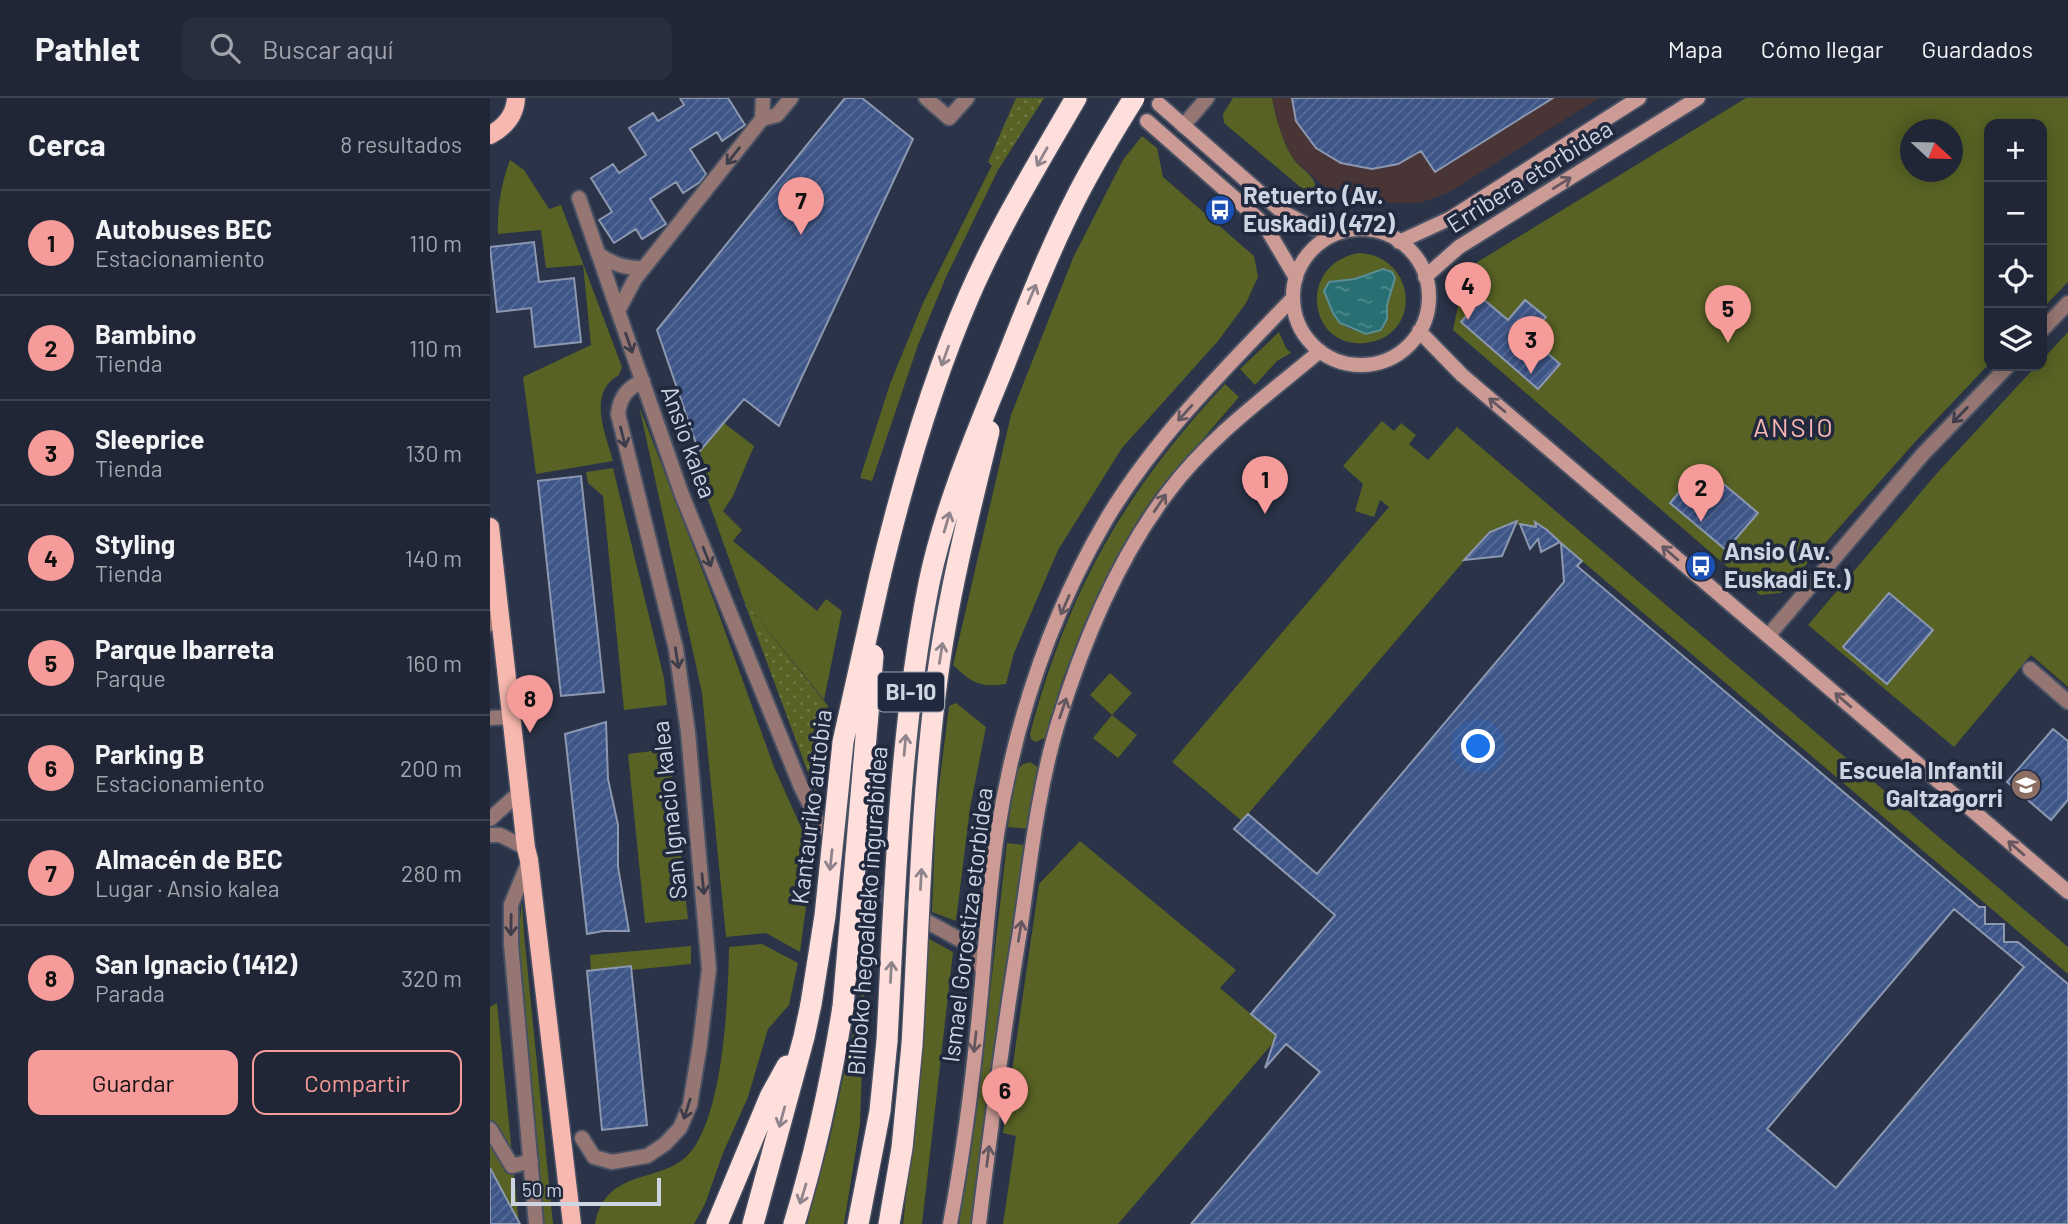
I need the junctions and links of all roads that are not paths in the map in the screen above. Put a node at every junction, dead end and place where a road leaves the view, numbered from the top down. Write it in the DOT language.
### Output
graph roads {
  1 [pos="516,98"];
  2 [pos="763,98"];
  3 [pos="791,98"];
  4 [pos="926,98"];
  5 [pos="967,98"];
  6 [pos="1076,98"];
  7 [pos="1134,98"];
  8 [pos="1207,98"];
  9 [pos="1639,98"];
  10 [pos="1698,98"];
  11 [pos="1159,104"];
  12 [pos="762,119"];
  13 [pos="1147,121"];
  14 [pos="1183,126"];
  15 [pos="490,135"];
  16 [pos="579,198"];
  17 [pos="1343,232"];
  18 [pos="1399,242"];
  19 [pos="598,254"];
  20 [pos="643,268"];
  21 [pos="1425,277"];
  22 [pos="1296,278"];
  23 [pos="1293,298"];
  24 [pos="2068,303"];
  25 [pos="618,312"];
  26 [pos="2047,325"];
  27 [pos="1419,331"];
  28 [pos="1320,351"];
  29 [pos="1007,358"];
  30 [pos="2003,371"];
  31 [pos="643,381"];
  32 [pos="490,527"];
  33 [pos="880,576"];
  34 [pos="496,594"];
  35 [pos="490,624"];
  36 [pos="1768,636"];
  37 [pos="2030,669"];
  38 [pos="2068,702"];
  39 [pos="512,717"];
  40 [pos="490,718"];
  41 [pos="520,792"];
  42 [pos="490,819"];
  43 [pos="821,827"];
  44 [pos="490,835"];
  45 [pos="527,854"];
  46 [pos="2068,892"];
  47 [pos="926,921"];
  48 [pos="982,969"];
  49 [pos="811,1004"];
  50 [pos="804,1037"];
  51 [pos="490,1129"];
  52 [pos="582,1138"];
  53 [pos="531,1161"];
  54 [pos="536,1224"];
  55 [pos="572,1224"];
  56 [pos="717,1224"];
  57 [pos="752,1224"];
  58 [pos="794,1224"];
  59 [pos="858,1224"];
  60 [pos="889,1224"];
  61 [pos="950,1224"];
  62 [pos="979,1224"];
  1 -- 15 [label="main road"];
  2 -- 12 [label="street"];
  3 -- 12 [label="street"];
  4 -- 5 [label="street"];
  6 -- 33 [label="highway, BI-10, one-way"];
  29 -- 7 [label="highway, Bilboko hegoaldeko ingurabidea / BI-10, one-way, bridge"];
  8 -- 14 [label="street"];
  9 -- 18 [label="main road, Erribera etorbidea"];
  21 -- 10 [label="main road, Erribera etorbidea, one-way"];
  11 -- 14 [label="main road"];
  12 -- 20 [label="street, one-way"];
  13 -- 22 [label="main road"];
  14 -- 17 [label="main road"];
  16 -- 19 [label="street, Ansio kalea"];
  17 -- 18 [label="main road"];
  17 -- 22 [label="main road"];
  18 -- 21 [label="main road"];
  19 -- 20 [label="street"];
  19 -- 25 [label="street, Ansio kalea"];
  20 -- 25 [label="street"];
  21 -- 27 [label="main road"];
  22 -- 23 [label="main road"];
  23 -- 28 [label="main road"];
  23 -- 48 [label="main road, Ismael Gorostiza etorbidea, one-way"];
  24 -- 26 [label="street"];
  25 -- 31 [label="street, Ansio kalea, one-way"];
  27 -- 28 [label="main road"];
  36 -- 27 [label="main road, one-way"];
  62 -- 28 [label="main road, Ismael Gorostiza etorbidea, one-way"];
  59 -- 29 [label="highway, Bilboko hegoaldeko ingurabidea / BI-10, one-way, bridge"];
  60 -- 29 [label="highway, one-way, bridge"];
  30 -- 36 [label="street, one-way"];
  31 -- 43 [label="street, Ansio kalea, one-way"];
  31 -- 52 [label="street, San Ignacio kalea, one-way"];
  32 -- 34 [label="main road"];
  33 -- 49 [label="highway, Kantauriko autobia / BI-10, one-way, bridge"];
  33 -- 58 [label="highway, one-way, bridge"];
  34 -- 35 [label="street"];
  34 -- 39 [label="main road"];
  46 -- 36 [label="main road, one-way"];
  37 -- 38 [label="street"];
  39 -- 40 [label="street"];
  39 -- 41 [label="main road"];
  41 -- 42 [label="street"];
  41 -- 45 [label="main road"];
  44 -- 45 [label="street"];
  45 -- 53 [label="street, one-way"];
  45 -- 55 [label="main road"];
  47 -- 48 [label="street"];
  48 -- 61 [label="main road, Ismael Gorostiza etorbidea, one-way"];
  49 -- 50 [label="highway, Bilboko hegoaldeko ingurabidea / BI-10"];
  50 -- 56 [label="highway"];
  50 -- 57 [label="highway, Bilboko hegoaldeko ingurabidea / BI-10, one-way"];
  51 -- 53 [label="street"];
  53 -- 54 [label="street"];
}
